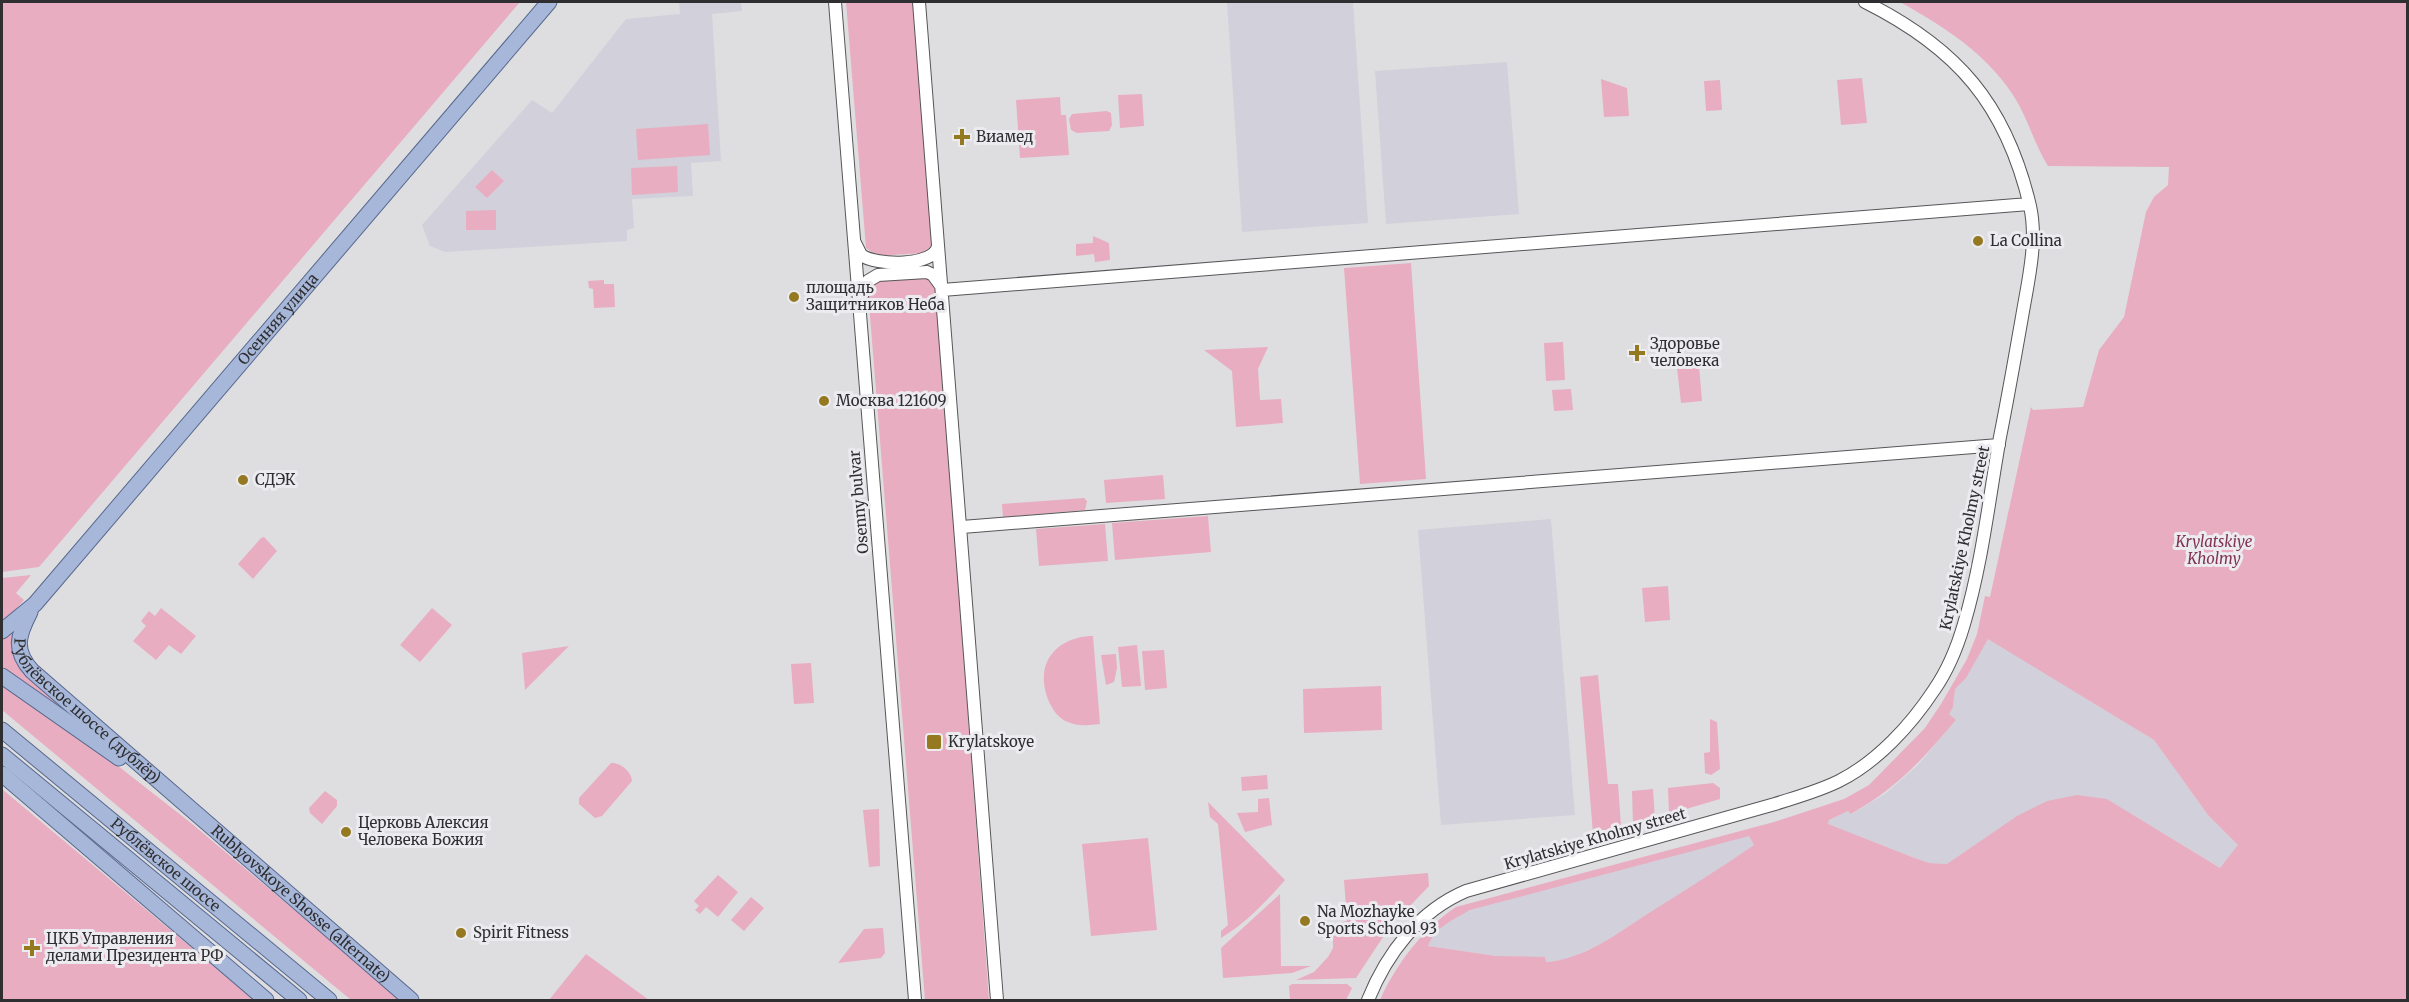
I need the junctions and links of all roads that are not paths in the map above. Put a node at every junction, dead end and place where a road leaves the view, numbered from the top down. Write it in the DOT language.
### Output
graph roads {
  1 [pos="549,2"];
  2 [pos="835,2"];
  3 [pos="919,2"];
  4 [pos="1865,2"];
  5 [pos="2029,204"];
  6 [pos="853,236"];
  7 [pos="938,240"];
  8 [pos="942,288"];
  9 [pos="858,304"];
  10 [pos="1999,445"];
  11 [pos="962,527"];
  12 [pos="35,604"];
  13 [pos="2,631"];
  14 [pos="2,676"];
  15 [pos="2,730"];
  16 [pos="2,755"];
  17 [pos="2,774"];
  18 [pos="190,807"];
  19 [pos="266,1000"];
  20 [pos="299,1000"];
  21 [pos="329,1000"];
  22 [pos="411,1000"];
  23 [pos="915,1000"];
  24 [pos="997,1000"];
  25 [pos="1368,1000"];
  1 -- 12 [label="main road, Осенняя улица"];
  2 -- 6 [label="street, Osenny bulvar"];
  3 -- 7 [label="street"];
  4 -- 5 [label="street, Krylatskiye Kholmy street"];
  5 -- 8 [label="street"];
  5 -- 10 [label="street, Krylatskiye Kholmy street"];
  6 -- 7 [label="street"];
  6 -- 9 [label="street, Osenny bulvar"];
  7 -- 8 [label="street"];
  8 -- 9 [label="street"];
  8 -- 11 [label="street"];
  9 -- 23 [label="street, Osenny bulvar"];
  10 -- 11 [label="street"];
  10 -- 25 [label="street, Krylatskiye Kholmy street"];
  11 -- 24 [label="street"];
  12 -- 13 [label="main road, Осенняя улица"];
  12 -- 18 [label="main road, Рублёвское шоссе (дублёр)"];
  14 -- 18 [label="main road"];
  15 -- 21 [label="main road, Рублёвское шоссе"];
  16 -- 20 [label="main road, Рублёвское шоссе"];
  17 -- 19 [label="main road"];
  18 -- 22 [label="main road, Rublyovskoye Shosse (alternate)"];
}
